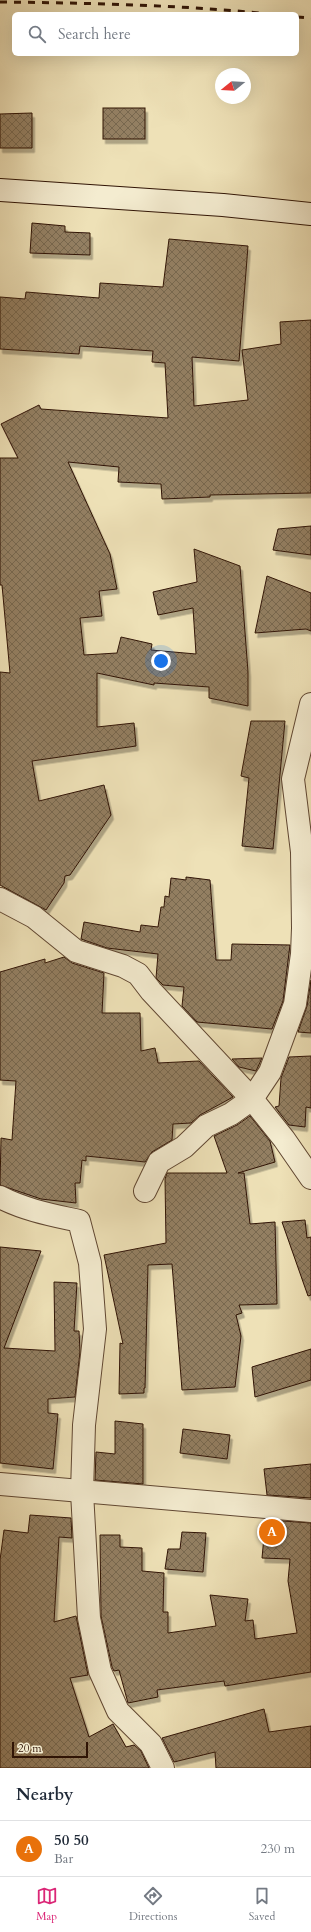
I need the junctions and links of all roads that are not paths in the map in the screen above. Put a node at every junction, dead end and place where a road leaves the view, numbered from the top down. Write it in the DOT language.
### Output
graph roads {
  1 [pos="0,190"];
  2 [pos="311,214"];
  3 [pos="311,704"];
  4 [pos="0,899"];
  5 [pos="252,1099"];
  6 [pos="311,1178"];
  7 [pos="145,1191"];
  8 [pos="0,1197"];
  9 [pos="0,1484"];
  10 [pos="82,1492"];
  11 [pos="311,1511"];
  12 [pos="163,1768"];
  1 -- 2 [label="street"];
  3 -- 5 [label="street"];
  4 -- 5 [label="street"];
  5 -- 6 [label="street"];
  5 -- 7 [label="street"];
  8 -- 10 [label="street"];
  9 -- 10 [label="street"];
  10 -- 11 [label="street"];
  10 -- 12 [label="street"];
}
